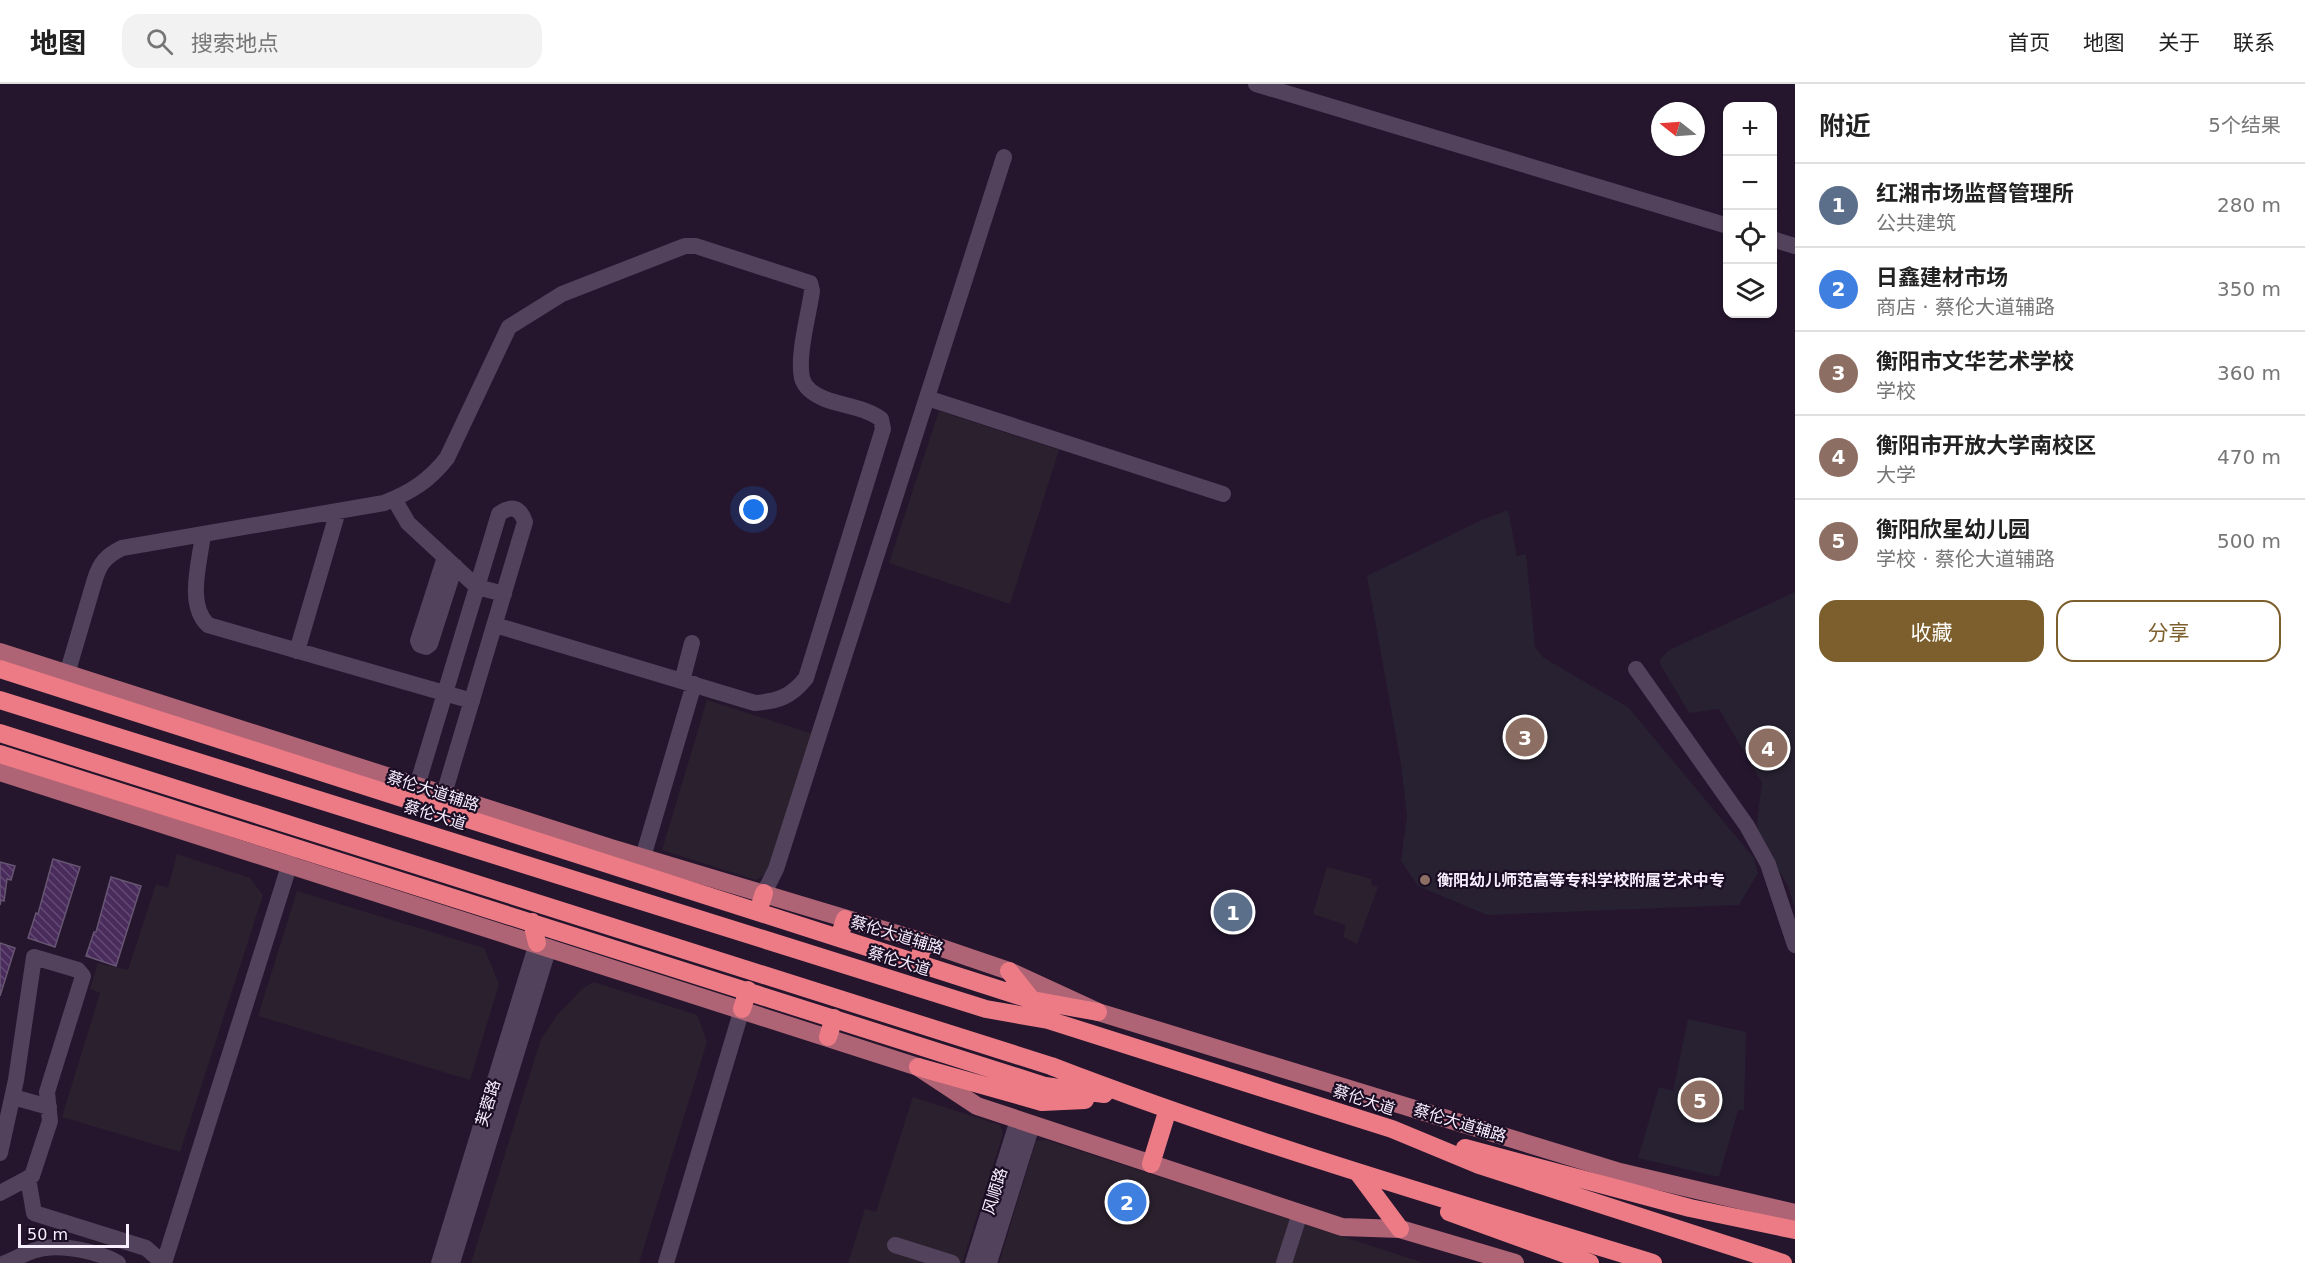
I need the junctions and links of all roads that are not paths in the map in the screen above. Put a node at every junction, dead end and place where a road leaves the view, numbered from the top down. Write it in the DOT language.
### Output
graph roads {
  1 [pos="1256,84"];
  2 [pos="1004,157"];
  3 [pos="1723,224"];
  4 [pos="1777,240"];
  5 [pos="1795,246"];
  6 [pos="927,398"];
  7 [pos="1223,494"];
  8 [pos="394,499"];
  9 [pos="338,511"];
  10 [pos="203,534"];
  11 [pos="477,587"];
  12 [pos="504,594"];
  13 [pos="495,625"];
  14 [pos="692,643"];
  15 [pos="297,651"];
  16 [pos="0,652"];
  17 [pos="0,669"];
  18 [pos="1636,669"];
  19 [pos="67,674"];
  20 [pos="688,683"];
  21 [pos="445,693"];
  22 [pos="0,700"];
  23 [pos="472,701"];
  24 [pos="0,734"];
  25 [pos="0,754"];
  26 [pos="0,772"];
  27 [pos="410,789"];
  28 [pos="444,795"];
  29 [pos="292,855"];
  30 [pos="643,857"];
  31 [pos="764,893"];
  32 [pos="758,912"];
  33 [pos="845,919"];
  34 [pos="532,922"];
  35 [pos="564,932"];
  36 [pos="839,938"];
  37 [pos="924,942"];
  38 [pos="543,945"];
  39 [pos="1795,945"];
  40 [pos="918,963"];
  41 [pos="1009,971"];
  42 [pos="748,990"];
  43 [pos="1032,999"];
  44 [pos="742,1009"];
  45 [pos="1098,1012"];
  46 [pos="834,1018"];
  47 [pos="1048,1020"];
  48 [pos="828,1037"];
  49 [pos="918,1067"];
  50 [pos="13,1097"];
  51 [pos="1134,1098"];
  52 [pos="49,1107"];
  53 [pos="1168,1109"];
  54 [pos="1025,1122"];
  55 [pos="1392,1129"];
  56 [pos="0,1153"];
  57 [pos="1151,1164"];
  58 [pos="1359,1174"];
  59 [pos="28,1178"];
  60 [pos="0,1193"];
  61 [pos="1300,1213"];
  62 [pos="1795,1213"];
  63 [pos="1400,1229"];
  64 [pos="1795,1230"];
  65 [pos="895,1245"];
  66 [pos="5,1263"];
  67 [pos="118,1263"];
  68 [pos="163,1263"];
  69 [pos="439,1263"];
  70 [pos="452,1263"];
  71 [pos="666,1263"];
  72 [pos="952,1263"];
  73 [pos="973,1263"];
  74 [pos="989,1263"];
  75 [pos="1284,1263"];
  76 [pos="1515,1263"];
  77 [pos="1590,1263"];
  78 [pos="1653,1263"];
  79 [pos="1783,1263"];
  1 -- 3 [label="street"];
  2 -- 6 [label="street"];
  4 -- 5 [label="street"];
  6 -- 7 [label="street"];
  6 -- 31 [label="street"];
  8 -- 9 [label="street"];
  8 -- 11 [label="street"];
  8 -- 20 [label="street"];
  9 -- 10 [label="street"];
  9 -- 15 [label="street"];
  10 -- 15 [label="street"];
  10 -- 19 [label="street"];
  11 -- 12 [label="street"];
  11 -- 12 [label="street"];
  11 -- 21 [label="street"];
  12 -- 13 [label="street"];
  13 -- 20 [label="street"];
  13 -- 23 [label="street"];
  14 -- 20 [label="street"];
  15 -- 21 [label="street"];
  16 -- 19 [label="main road, 蔡伦大道辅路"];
  17 -- 27 [label="highway"];
  18 -- 39 [label="street"];
  19 -- 27 [label="main road, 蔡伦大道辅路"];
  20 -- 30 [label="street"];
  21 -- 23 [label="street"];
  21 -- 27 [label="street"];
  22 -- 47 [label="highway, 蔡伦大道"];
  23 -- 28 [label="street"];
  24 -- 51 [label="highway"];
  25 -- 29 [label="highway"];
  26 -- 29 [label="main road"];
  27 -- 28 [label="main road, 蔡伦大道辅路"];
  27 -- 32 [label="highway"];
  28 -- 30 [label="main road, 蔡伦大道辅路"];
  29 -- 34 [label="highway"];
  29 -- 38 [label="main road"];
  29 -- 68 [label="street"];
  30 -- 31 [label="main road, 蔡伦大道辅路"];
  31 -- 32 [label="highway"];
  31 -- 33 [label="main road, 蔡伦大道辅路"];
  32 -- 36 [label="highway"];
  33 -- 36 [label="highway"];
  33 -- 37 [label="main road, 蔡伦大道辅路"];
  34 -- 35 [label="highway"];
  34 -- 38 [label="highway"];
  35 -- 38 [label="highway"];
  35 -- 42 [label="highway"];
  36 -- 40 [label="highway"];
  37 -- 40 [label="highway"];
  37 -- 41 [label="main road, 蔡伦大道辅路"];
  38 -- 44 [label="main road"];
  38 -- 69 [label="street, 芙蓉路"];
  38 -- 70 [label="street, 芙蓉路"];
  40 -- 43 [label="highway"];
  41 -- 43 [label="highway"];
  41 -- 45 [label="main road, 蔡伦大道辅路"];
  42 -- 44 [label="highway"];
  42 -- 46 [label="highway"];
  43 -- 45 [label="highway"];
  43 -- 47 [label="highway"];
  44 -- 48 [label="main road"];
  44 -- 71 [label="street"];
  45 -- 62 [label="main road, 蔡伦大道辅路"];
  46 -- 48 [label="highway"];
  46 -- 51 [label="highway"];
  47 -- 55 [label="highway, 蔡伦大道"];
  48 -- 49 [label="main road"];
  49 -- 51 [label="highway"];
  49 -- 54 [label="main road"];
  50 -- 52 [label="street"];
  50 -- 52 [label="street"];
  50 -- 56 [label="street"];
  51 -- 53 [label="highway"];
  52 -- 59 [label="street"];
  53 -- 57 [label="highway"];
  53 -- 58 [label="highway"];
  54 -- 57 [label="main road"];
  54 -- 73 [label="street, 风顺路"];
  54 -- 74 [label="street, 风顺路"];
  55 -- 64 [label="highway"];
  55 -- 79 [label="highway, 蔡伦大道"];
  57 -- 61 [label="main road"];
  58 -- 63 [label="highway"];
  58 -- 77 [label="highway"];
  58 -- 78 [label="highway"];
  59 -- 60 [label="street"];
  59 -- 68 [label="street"];
  61 -- 63 [label="main road"];
  61 -- 75 [label="street"];
  63 -- 76 [label="main road"];
  65 -- 72 [label="street"];
  66 -- 67 [label="street"];
}
